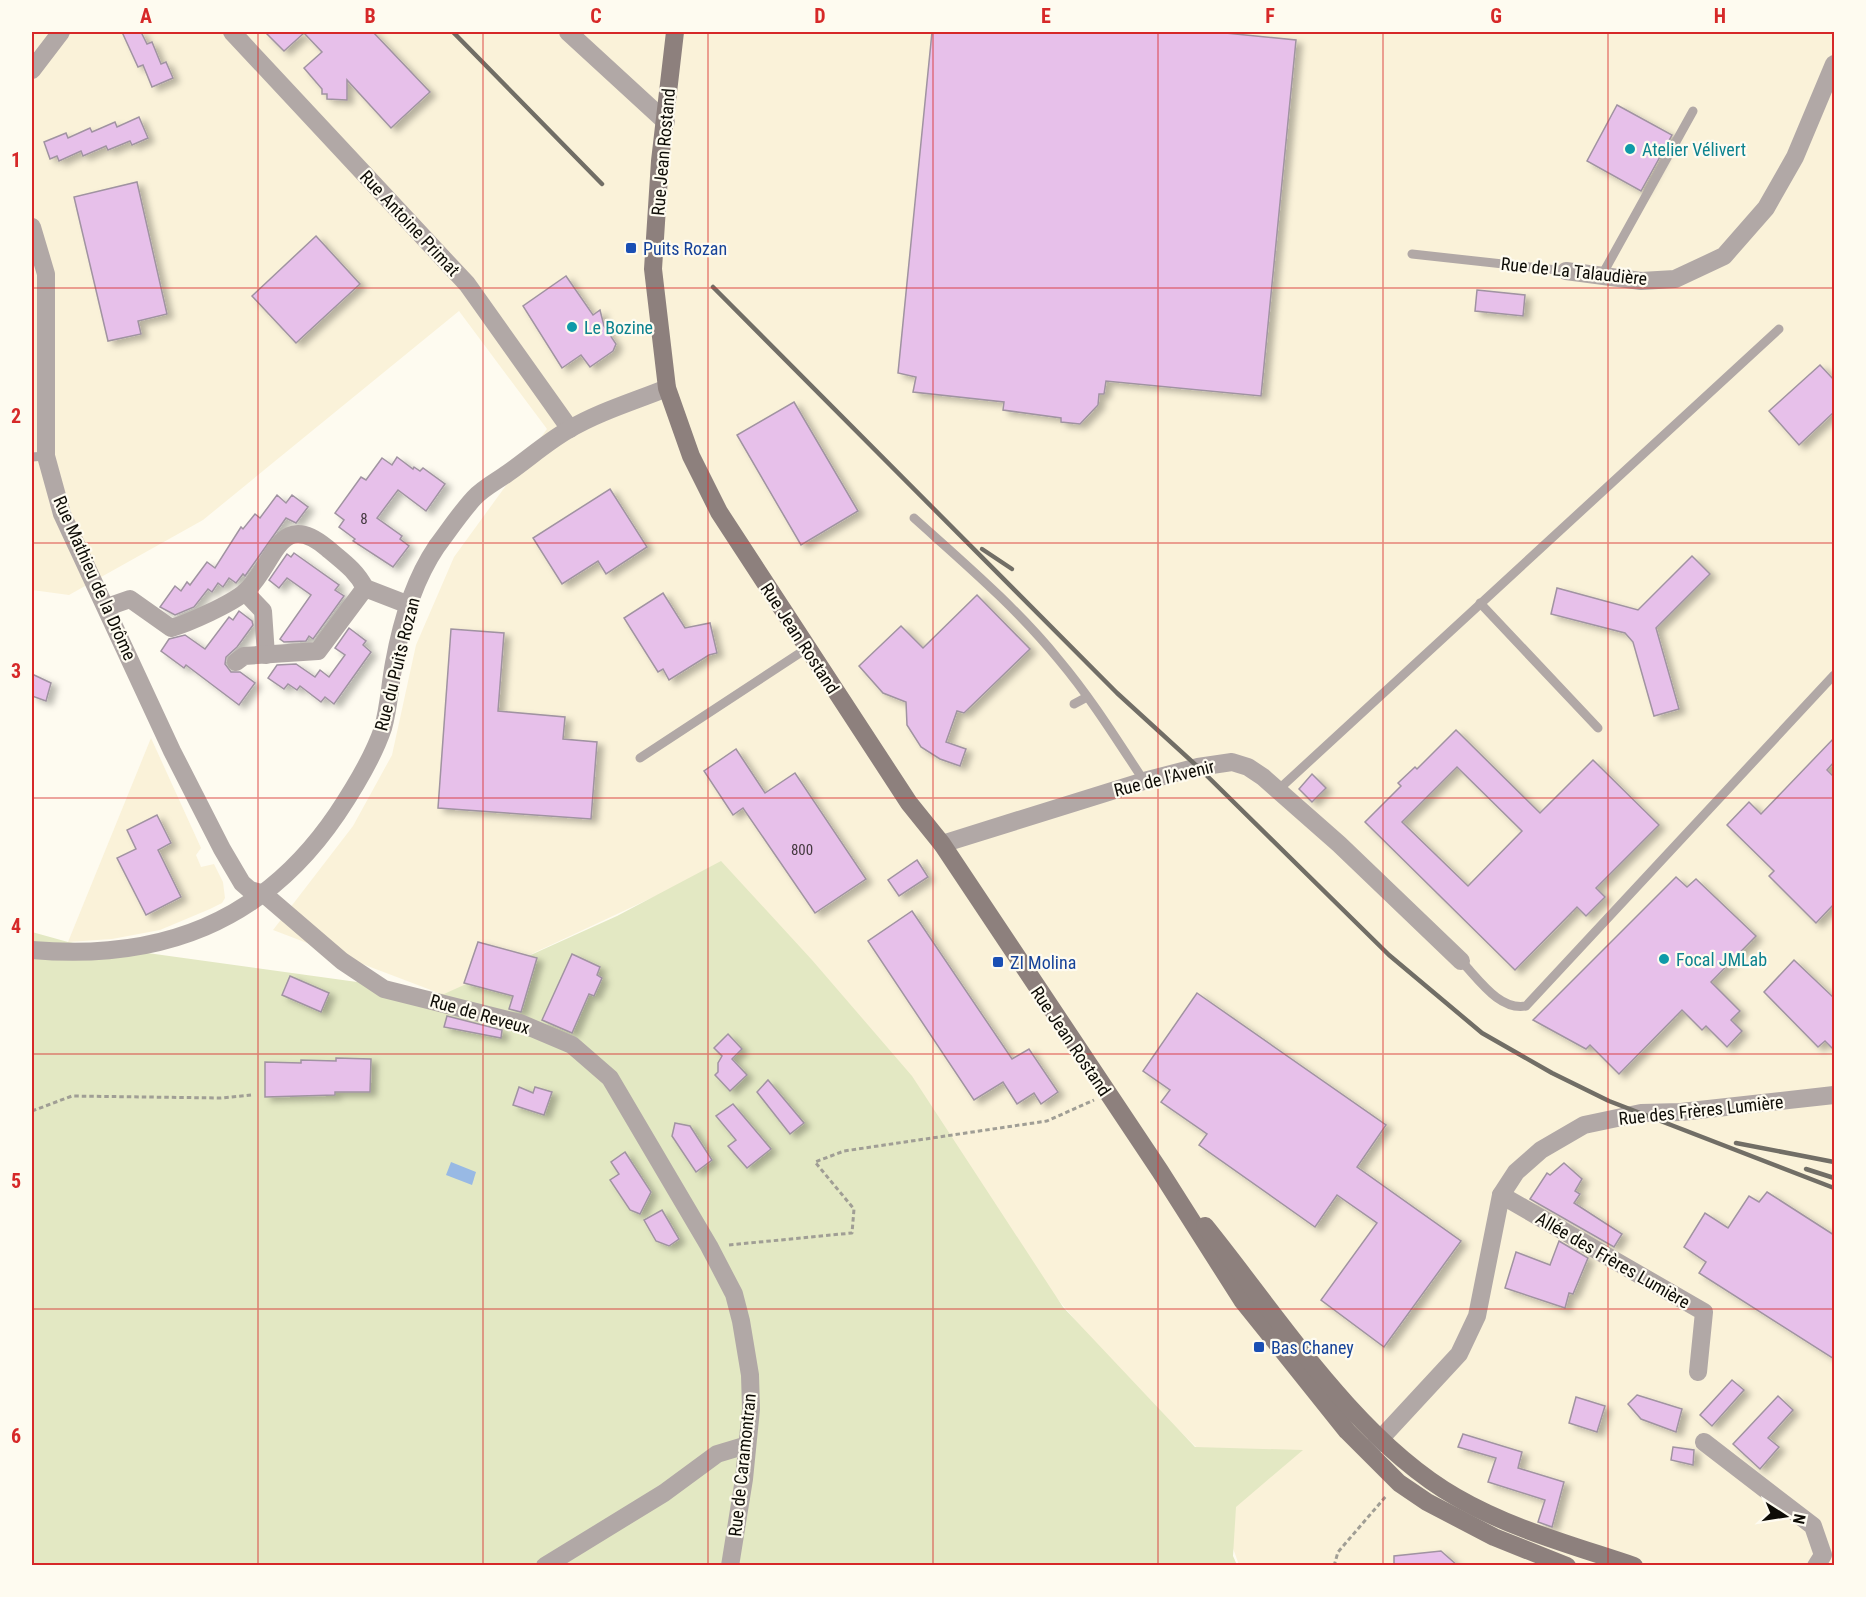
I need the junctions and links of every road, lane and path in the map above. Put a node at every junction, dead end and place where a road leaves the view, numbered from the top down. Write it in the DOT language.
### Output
graph roads {
  1 [pos="61,32"];
  2 [pos="232,32"];
  3 [pos="568,32"];
  4 [pos="675,32"];
  5 [pos="1834,64"];
  6 [pos="32,70"];
  7 [pos="1693,111"];
  8 [pos="666,122"];
  9 [pos="32,226"];
  10 [pos="1412,254"];
  11 [pos="1566,271"];
  12 [pos="39,274"];
  13 [pos="1602,275"];
  14 [pos="1779,329"];
  15 [pos="667,388"];
  16 [pos="570,429"];
  17 [pos="39,456"];
  18 [pos="914,518"];
  19 [pos="364,588"];
  20 [pos="245,592"];
  21 [pos="1480,603"];
  22 [pos="409,604"];
  23 [pos="106,607"];
  24 [pos="806,649"];
  25 [pos="266,655"];
  26 [pos="236,662"];
  27 [pos="1834,675"];
  28 [pos="1087,697"];
  29 [pos="1074,704"];
  30 [pos="1598,728"];
  31 [pos="640,758"];
  32 [pos="1144,781"];
  33 [pos="1278,790"];
  34 [pos="942,844"];
  35 [pos="264,894"];
  36 [pos="32,950"];
  37 [pos="1461,961"];
  38 [pos="1107,1094"];
  39 [pos="251,1095"];
  40 [pos="1834,1095"];
  41 [pos="32,1111"];
  42 [pos="1160,1171"];
  43 [pos="1501,1196"];
  44 [pos="709,1246"];
  45 [pos="734,1294"];
  46 [pos="1698,1372"];
  47 [pos="1381,1439"];
  48 [pos="1704,1442"];
  49 [pos="747,1445"];
  50 [pos="1367,1454"];
  51 [pos="1399,1483"];
  52 [pos="545,1566"];
  53 [pos="730,1566"];
  54 [pos="1334,1566"];
  55 [pos="1567,1566"];
  56 [pos="1634,1566"];
  57 [pos="1816,1566"];
  1 -- 6 [label="street"];
  2 -- 16 [label="street, Rue Antoine Primat"];
  3 -- 8 [label="street"];
  4 -- 8 [label="main road, Rue Jean Rostand"];
  5 -- 13 [label="street, Rue de La Talaudière"];
  7 -- 13 [label="lane"];
  8 -- 15 [label="main road, Rue Jean Rostand"];
  9 -- 12 [label="street, Rue Mathieu de la Drôme"];
  10 -- 11 [label="lane, Rue de La Talaudière"];
  11 -- 13 [label="street, Rue de La Talaudière"];
  12 -- 17 [label="street, Rue Mathieu de la Drôme"];
  14 -- 21 [label="lane"];
  15 -- 16 [label="street, Rue du Puits Rozan"];
  15 -- 24 [label="main road, Rue Jean Rostand"];
  16 -- 22 [label="street, Rue du Puits Rozan"];
  17 -- 23 [label="street, Rue Mathieu de la Drôme"];
  18 -- 28 [label="lane"];
  19 -- 20 [label="street"];
  19 -- 22 [label="street"];
  19 -- 25 [label="street"];
  20 -- 23 [label="street"];
  20 -- 25 [label="street"];
  21 -- 30 [label="lane"];
  21 -- 33 [label="lane"];
  22 -- 35 [label="street, Rue du Puits Rozan"];
  23 -- 35 [label="street, Rue Mathieu de la Drôme"];
  24 -- 31 [label="lane"];
  24 -- 34 [label="main road, Rue Jean Rostand"];
  25 -- 26 [label="street"];
  27 -- 37 [label="lane"];
  28 -- 29 [label="lane"];
  28 -- 32 [label="lane"];
  32 -- 33 [label="street, Rue de l'Avenir"];
  32 -- 34 [label="street, Rue de l'Avenir"];
  33 -- 37 [label="street, Rue de l'Avenir"];
  34 -- 38 [label="main road, Rue Jean Rostand"];
  35 -- 36 [label="street, Rue du Puits Rozan"];
  35 -- 44 [label="street, Rue de Reveux"];
  38 -- 42 [label="main road, Rue Jean Rostand"];
  38 -- 44 [label="path"];
  39 -- 41 [label="path"];
  40 -- 43 [label="street, Rue des Frères Lumière"];
  42 -- 47 [label="main road, Rue Jean Rostand"];
  42 -- 50 [label="main road, Rue Jean Rostand"];
  43 -- 46 [label="street, Allée des Frères Lumière"];
  43 -- 47 [label="street, Rue des Frères Lumière"];
  44 -- 45 [label="street, Rue de Reveux"];
  45 -- 49 [label="street, Rue de Caramontran"];
  47 -- 50 [label="street, Rue des Frères Lumière"];
  47 -- 56 [label="main road, Rue Jean Rostand"];
  48 -- 57 [label="street"];
  49 -- 52 [label="street"];
  49 -- 53 [label="street, Rue de Caramontran"];
  50 -- 51 [label="main road, Rue Jean Rostand"];
  51 -- 54 [label="path"];
  51 -- 55 [label="main road, Rue Jean Rostand"];
}
